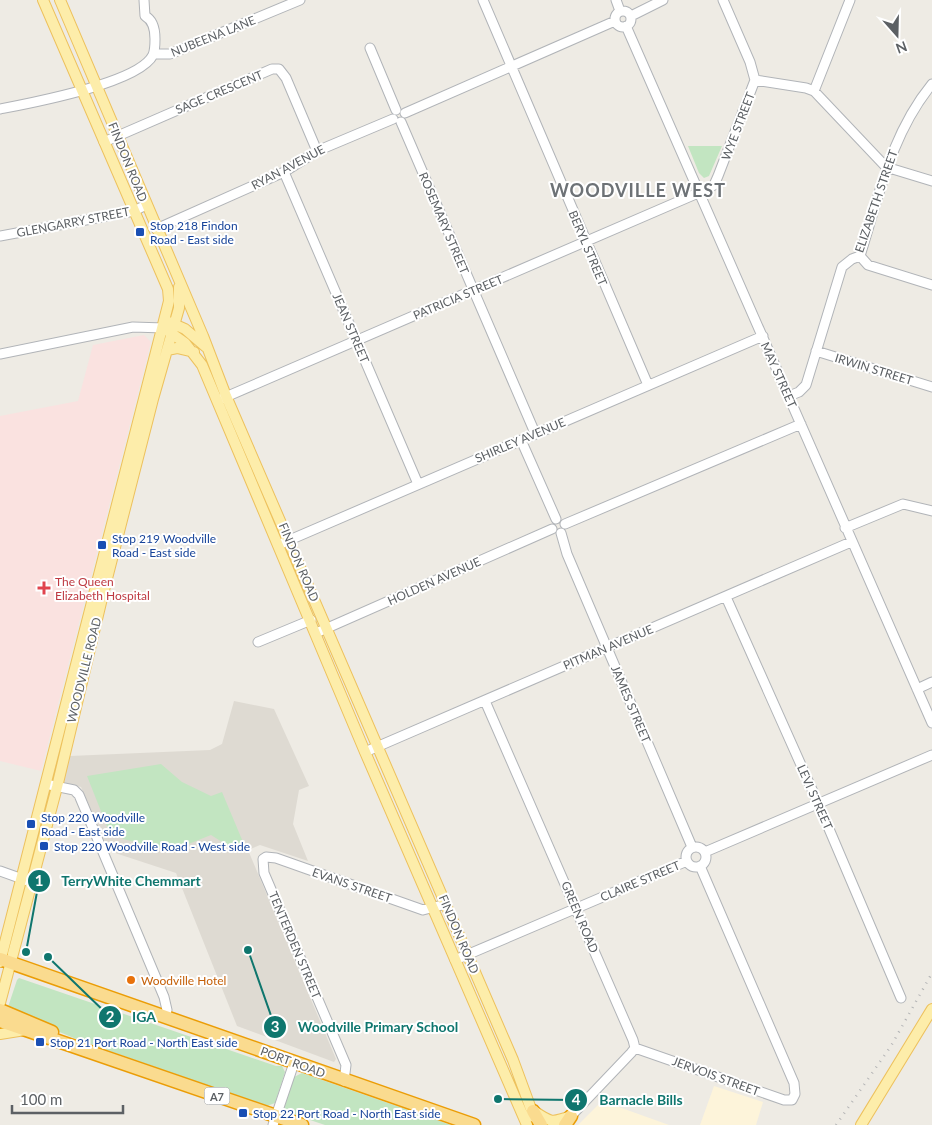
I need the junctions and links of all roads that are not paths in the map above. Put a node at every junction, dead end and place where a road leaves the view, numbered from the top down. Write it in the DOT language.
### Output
graph roads {
  1 [pos="43,0"];
  2 [pos="60,0"];
  3 [pos="144,0"];
  4 [pos="300,0"];
  5 [pos="483,0"];
  6 [pos="616,0"];
  7 [pos="663,0"];
  8 [pos="724,0"];
  9 [pos="850,0"];
  10 [pos="620,11"];
  11 [pos="631,16"];
  12 [pos="615,21"];
  13 [pos="626,26"];
  14 [pos="370,48"];
  15 [pos="154,54"];
  16 [pos="511,67"];
  17 [pos="755,80"];
  18 [pos="97,86"];
  19 [pos="931,86"];
  20 [pos="83,92"];
  21 [pos="814,92"];
  22 [pos="0,110"];
  23 [pos="398,116"];
  24 [pos="118,136"];
  25 [pos="104,142"];
  26 [pos="317,151"];
  27 [pos="886,166"];
  28 [pos="284,172"];
  29 [pos="932,181"];
  30 [pos="700,193"];
  31 [pos="146,205"];
  32 [pos="134,211"];
  33 [pos="156,228"];
  34 [pos="0,236"];
  35 [pos="586,242"];
  36 [pos="860,256"];
  37 [pos="178,279"];
  38 [pos="932,285"];
  39 [pos="473,290"];
  40 [pos="169,326"];
  41 [pos="763,336"];
  42 [pos="356,340"];
  43 [pos="207,348"];
  44 [pos="167,350"];
  45 [pos="816,351"];
  46 [pos="194,352"];
  47 [pos="0,354"];
  48 [pos="648,385"];
  49 [pos="932,387"];
  50 [pos="789,396"];
  51 [pos="222,398"];
  52 [pos="801,424"];
  53 [pos="535,434"];
  54 [pos="521,440"];
  55 [pos="418,484"];
  56 [pos="932,511"];
  57 [pos="556,519"];
  58 [pos="563,528"];
  59 [pos="845,528"];
  60 [pos="552,529"];
  61 [pos="290,540"];
  62 [pos="851,542"];
  63 [pos="278,545"];
  64 [pos="726,597"];
  65 [pos="311,620"];
  66 [pos="328,628"];
  67 [pos="316,633"];
  68 [pos="258,642"];
  69 [pos="607,648"];
  70 [pos="932,682"];
  71 [pos="917,690"];
  72 [pos="485,701"];
  73 [pos="932,723"];
  74 [pos="378,747"];
  75 [pos="365,752"];
  76 [pos="932,755"];
  77 [pos="45,784"];
  78 [pos="57,787"];
  79 [pos="818,803"];
  80 [pos="692,847"];
  81 [pos="705,852"];
  82 [pos="687,861"];
  83 [pos="262,864"];
  84 [pos="700,866"];
  85 [pos="0,871"];
  86 [pos="27,880"];
  87 [pos="446,904"];
  88 [pos="576,908"];
  89 [pos="433,909"];
  90 [pos="8,934"];
  91 [pos="0,943"];
  92 [pos="467,955"];
  93 [pos="455,960"];
  94 [pos="3,961"];
  95 [pos="901,998"];
  96 [pos="0,1003"];
  97 [pos="932,1009"];
  98 [pos="0,1010"];
  99 [pos="165,1016"];
  100 [pos="0,1021"];
  101 [pos="26,1030"];
  102 [pos="0,1034"];
  103 [pos="72,1046"];
  104 [pos="634,1048"];
  105 [pos="294,1063"];
  106 [pos="344,1081"];
  107 [pos="526,1119"];
  108 [pos="275,1121"];
  109 [pos="568,1121"];
  110 [pos="302,1125"];
  111 [pos="474,1125"];
  112 [pos="536,1125"];
  113 [pos="541,1125"];
  114 [pos="861,1125"];
  1 -- 20 [label="main road, FINDON ROAD"];
  2 -- 18 [label="main road, FINDON ROAD"];
  3 -- 15 [label="street"];
  4 -- 15 [label="street, NUBEENA LANE"];
  5 -- 16 [label="street, BERYL STREET"];
  6 -- 10 [label="street"];
  7 -- 11 [label="street"];
  8 -- 17 [label="street"];
  9 -- 21 [label="street"];
  10 -- 11 [label="street"];
  10 -- 12 [label="street"];
  11 -- 13 [label="street"];
  12 -- 13 [label="street"];
  12 -- 16 [label="street, RYAN AVENUE"];
  13 -- 30 [label="street, MAY STREET"];
  14 -- 23 [label="street, ROSEMARY STREET"];
  15 -- 18 [label="street"];
  16 -- 23 [label="street, RYAN AVENUE"];
  16 -- 35 [label="street, BERYL STREET"];
  17 -- 21 [label="street"];
  17 -- 30 [label="street, WYE STREET"];
  18 -- 20 [label="street"];
  18 -- 24 [label="main road, FINDON ROAD"];
  19 -- 27 [label="street, ELIZABETH STREET"];
  20 -- 22 [label="street"];
  20 -- 25 [label="main road, FINDON ROAD"];
  21 -- 27 [label="street"];
  23 -- 26 [label="street, RYAN AVENUE"];
  23 -- 39 [label="street, ROSEMARY STREET"];
  24 -- 25 [label="street, SAGE CRESCENT"];
  24 -- 26 [label="street, SAGE CRESCENT"];
  24 -- 31 [label="main road, FINDON ROAD"];
  25 -- 32 [label="main road, FINDON ROAD"];
  26 -- 28 [label="street, RYAN AVENUE"];
  27 -- 29 [label="street"];
  27 -- 36 [label="street, ELIZABETH STREET"];
  28 -- 33 [label="street, RYAN AVENUE"];
  28 -- 42 [label="street, JEAN STREET"];
  30 -- 35 [label="street, PATRICIA STREET"];
  30 -- 41 [label="street, MAY STREET"];
  31 -- 32 [label="street, GLENGARRY STREET"];
  31 -- 33 [label="main road, FINDON ROAD"];
  32 -- 34 [label="street, GLENGARRY STREET"];
  32 -- 40 [label="main road, FINDON ROAD"];
  33 -- 37 [label="main road, FINDON ROAD"];
  35 -- 39 [label="street, PATRICIA STREET"];
  35 -- 48 [label="street, BERYL STREET"];
  36 -- 38 [label="street"];
  36 -- 45 [label="street, ELIZABETH STREET"];
  37 -- 40 [label="main road, WOODVILLE ROAD"];
  37 -- 43 [label="main road, FINDON ROAD"];
  39 -- 42 [label="street, PATRICIA STREET"];
  39 -- 53 [label="street, ROSEMARY STREET"];
  40 -- 43 [label="main road"];
  40 -- 44 [label="main road, WOODVILLE ROAD"];
  40 -- 46 [label="main road, FINDON ROAD"];
  40 -- 47 [label="street"];
  40 -- 77 [label="main road, WOODVILLE ROAD"];
  41 -- 48 [label="street, SHIRLEY AVENUE"];
  41 -- 50 [label="street, MAY STREET"];
  42 -- 51 [label="street, PATRICIA STREET"];
  42 -- 55 [label="street, JEAN STREET"];
  43 -- 51 [label="main road, FINDON ROAD"];
  44 -- 46 [label="main road"];
  44 -- 78 [label="main road, WOODVILLE ROAD"];
  45 -- 49 [label="street, IRWIN STREET"];
  45 -- 50 [label="street, ELIZABETH STREET"];
  46 -- 51 [label="main road, FINDON ROAD"];
  48 -- 53 [label="street, SHIRLEY AVENUE"];
  50 -- 52 [label="street, MAY STREET"];
  51 -- 61 [label="main road, FINDON ROAD"];
  51 -- 63 [label="main road, FINDON ROAD"];
  52 -- 58 [label="street"];
  52 -- 59 [label="street, MAY STREET"];
  53 -- 54 [label="street, SHIRLEY AVENUE"];
  54 -- 55 [label="street, SHIRLEY AVENUE"];
  54 -- 57 [label="street"];
  55 -- 61 [label="street, SHIRLEY AVENUE"];
  56 -- 59 [label="street"];
  57 -- 58 [label="street"];
  57 -- 60 [label="street"];
  58 -- 60 [label="street"];
  58 -- 69 [label="street, JAMES STREET"];
  59 -- 62 [label="street, MAY STREET"];
  60 -- 66 [label="street, HOLDEN AVENUE"];
  61 -- 63 [label="street, SHIRLEY AVENUE"];
  61 -- 66 [label="main road, FINDON ROAD"];
  62 -- 64 [label="street, PITMAN AVENUE"];
  62 -- 71 [label="street, MAY STREET"];
  63 -- 65 [label="main road, FINDON ROAD"];
  64 -- 69 [label="street, PITMAN AVENUE"];
  64 -- 79 [label="street, LEVI STREET"];
  65 -- 67 [label="main road, FINDON ROAD"];
  65 -- 68 [label="street"];
  66 -- 67 [label="street, HOLDEN AVENUE"];
  66 -- 74 [label="main road, FINDON ROAD"];
  67 -- 75 [label="main road, FINDON ROAD"];
  69 -- 72 [label="street, PITMAN AVENUE"];
  69 -- 80 [label="street, JAMES STREET"];
  70 -- 71 [label="street"];
  71 -- 73 [label="street, MAY STREET"];
  72 -- 74 [label="street, PITMAN AVENUE"];
  72 -- 88 [label="street, GREEN ROAD"];
  74 -- 75 [label="street, PITMAN AVENUE"];
  74 -- 87 [label="main road, FINDON ROAD"];
  75 -- 89 [label="main road, FINDON ROAD"];
  76 -- 79 [label="street"];
  77 -- 78 [label="street"];
  77 -- 86 [label="main road, WOODVILLE ROAD"];
  78 -- 86 [label="main road, WOODVILLE ROAD"];
  78 -- 99 [label="street"];
  79 -- 81 [label="street"];
  79 -- 95 [label="street, LEVI STREET"];
  80 -- 81 [label="street"];
  80 -- 82 [label="street"];
  81 -- 84 [label="street"];
  82 -- 84 [label="street"];
  82 -- 88 [label="street, CLAIRE STREET"];
  83 -- 89 [label="street, EVANS STREET"];
  83 -- 106 [label="street, TENTERDEN STREET"];
  84 -- 104 [label="street, JERVOIS STREET"];
  85 -- 86 [label="street"];
  86 -- 90 [label="main road, WOODVILLE ROAD"];
  86 -- 94 [label="main road, WOODVILLE ROAD"];
  87 -- 89 [label="street"];
  87 -- 92 [label="main road, FINDON ROAD"];
  88 -- 92 [label="street, CLAIRE STREET"];
  88 -- 104 [label="street, GREEN ROAD"];
  89 -- 93 [label="main road, FINDON ROAD"];
  90 -- 91 [label="main road"];
  90 -- 94 [label="main road, WOODVILLE ROAD"];
  92 -- 93 [label="street, CLAIRE STREET"];
  92 -- 107 [label="main road, FINDON ROAD"];
  93 -- 107 [label="main road, FINDON ROAD"];
  94 -- 96 [label="main road, WOODVILLE ROAD"];
  94 -- 99 [label="highway, PORT ROAD"];
  97 -- 114 [label="main road"];
  98 -- 103 [label="highway"];
  99 -- 105 [label="highway, PORT ROAD"];
  100 -- 101 [label="highway, A7"];
  101 -- 102 [label="main road"];
  101 -- 103 [label="highway, A7"];
  103 -- 108 [label="highway, A7"];
  104 -- 109 [label="street"];
  105 -- 106 [label="highway, PORT ROAD"];
  105 -- 108 [label="street"];
  106 -- 111 [label="highway, PORT ROAD"];
  107 -- 109 [label="main road"];
  107 -- 112 [label="main road, FINDON ROAD"];
  107 -- 113 [label="highway"];
  108 -- 110 [label="highway, A7"];
}
